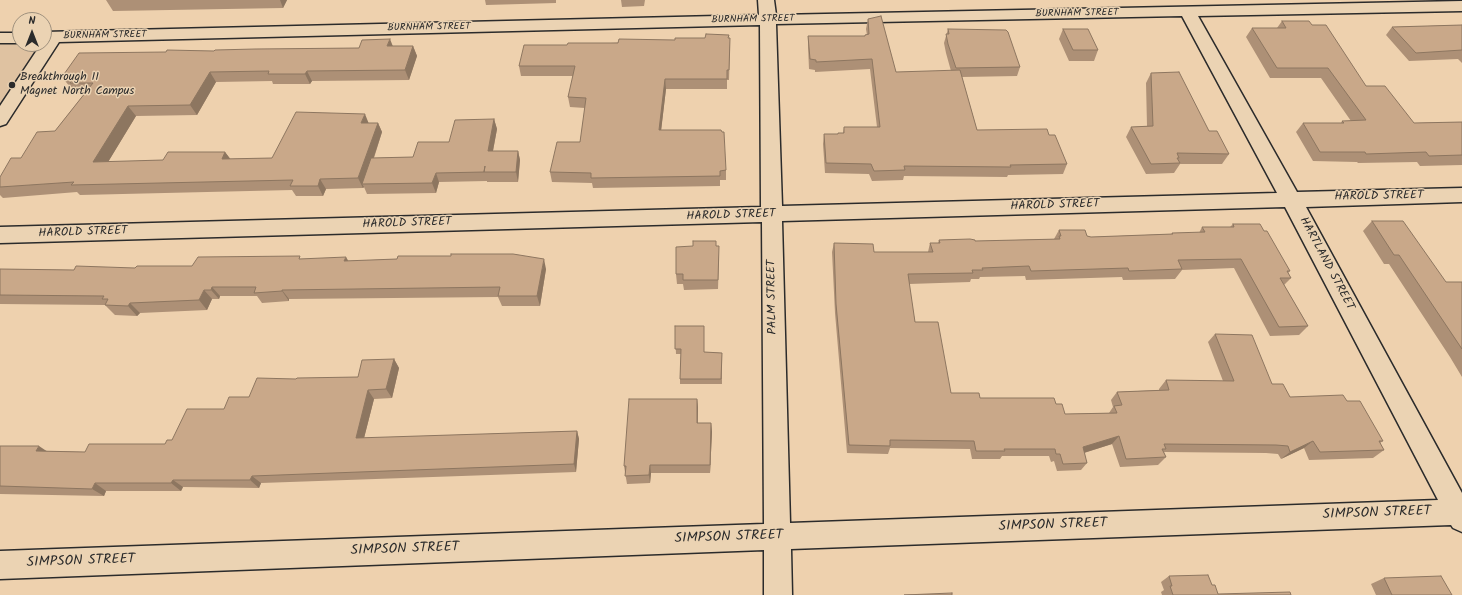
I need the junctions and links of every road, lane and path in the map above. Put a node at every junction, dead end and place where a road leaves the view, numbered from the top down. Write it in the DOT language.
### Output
graph roads {
  1 [pos="1462,6"];
  2 [pos="767,10"];
  3 [pos="1188,12"];
  4 [pos="52,37"];
  5 [pos="0,38"];
  6 [pos="12,38"];
  7 [pos="40,52"];
  8 [pos="0,120"];
  9 [pos="1462,195"];
  10 [pos="1290,199"];
  11 [pos="771,214"];
  12 [pos="0,235"];
  13 [pos="1460,516"];
  14 [pos="777,536"];
  15 [pos="0,566"];
  16 [pos="778,595"];
  1 -- 3 [label="street, BURNHAM STREET"];
  2 -- 3 [label="street, BURNHAM STREET"];
  2 -- 4 [label="street, BURNHAM STREET"];
  2 -- 11 [label="street, PALM STREET"];
  3 -- 10 [label="street, HARTLAND STREET"];
  5 -- 6 [label="street"];
  7 -- 8 [label="street"];
  9 -- 10 [label="street, HAROLD STREET"];
  10 -- 11 [label="street, HAROLD STREET"];
  10 -- 13 [label="street, HARTLAND STREET"];
  11 -- 12 [label="street, HAROLD STREET"];
  11 -- 14 [label="street, PALM STREET"];
  13 -- 14 [label="street, SIMPSON STREET"];
  14 -- 15 [label="street, SIMPSON STREET"];
  14 -- 16 [label="street, PALM STREET"];
}
